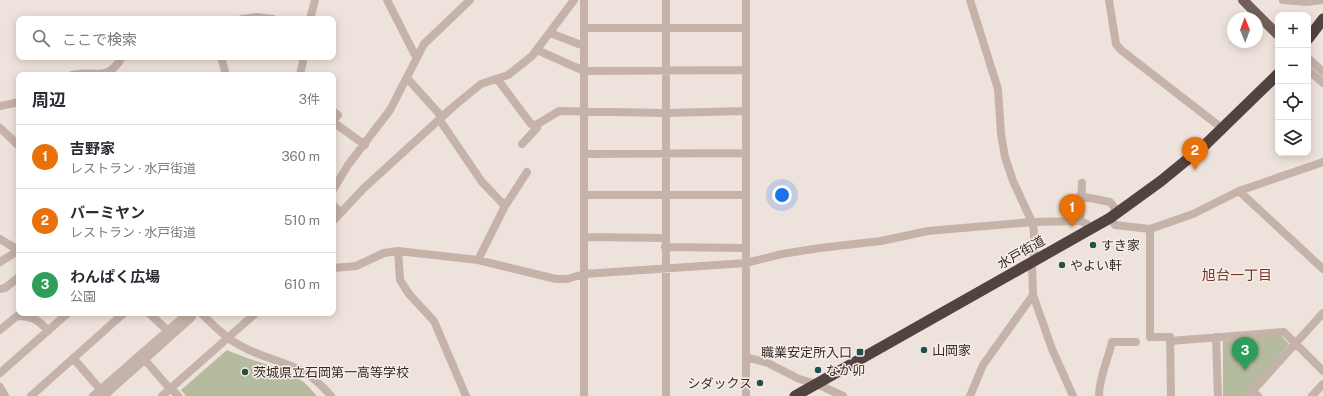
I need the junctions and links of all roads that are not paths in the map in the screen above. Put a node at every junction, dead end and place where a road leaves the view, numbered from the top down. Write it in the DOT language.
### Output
graph roads {
  1 [pos="315,0"];
  2 [pos="387,0"];
  3 [pos="470,0"];
  4 [pos="574,0"];
  5 [pos="584,0"];
  6 [pos="666,0"];
  7 [pos="746,0"];
  8 [pos="970,0"];
  9 [pos="1109,0"];
  10 [pos="1242,0"];
  11 [pos="1283,0"];
  12 [pos="1323,0"];
  13 [pos="311,16"];
  14 [pos="1323,19"];
  15 [pos="584,28"];
  16 [pos="667,28"];
  17 [pos="746,28"];
  18 [pos="1275,31"];
  19 [pos="550,34"];
  20 [pos="1311,35"];
  21 [pos="584,46"];
  22 [pos="537,50"];
  23 [pos="416,57"];
  24 [pos="120,60"];
  25 [pos="222,60"];
  26 [pos="303,60"];
  27 [pos="1311,61"];
  28 [pos="666,70"];
  29 [pos="746,70"];
  30 [pos="584,71"];
  31 [pos="110,72"];
  32 [pos="225,72"];
  33 [pos="301,72"];
  34 [pos="1323,72"];
  35 [pos="1311,73"];
  36 [pos="1275,77"];
  37 [pos="407,78"];
  38 [pos="498,80"];
  39 [pos="1323,83"];
  40 [pos="16,103"];
  41 [pos="0,106"];
  42 [pos="585,110"];
  43 [pos="746,111"];
  44 [pos="666,112"];
  45 [pos="440,118"];
  46 [pos="336,123"];
  47 [pos="536,125"];
  48 [pos="0,128"];
  49 [pos="1223,129"];
  50 [pos="16,143"];
  51 [pos="522,144"];
  52 [pos="365,145"];
  53 [pos="746,153"];
  54 [pos="584,154"];
  55 [pos="666,154"];
  56 [pos="1323,162"];
  57 [pos="527,172"];
  58 [pos="1082,183"];
  59 [pos="336,185"];
  60 [pos="1239,191"];
  61 [pos="584,195"];
  62 [pos="746,195"];
  63 [pos="666,196"];
  64 [pos="1080,196"];
  65 [pos="505,206"];
  66 [pos="336,208"];
  67 [pos="340,212"];
  68 [pos="1114,215"];
  69 [pos="336,217"];
  70 [pos="1080,221"];
  71 [pos="1032,222"];
  72 [pos="1092,228"];
  73 [pos="1150,229"];
  74 [pos="584,237"];
  75 [pos="665,238"];
  76 [pos="0,239"];
  77 [pos="665,247"];
  78 [pos="16,248"];
  79 [pos="746,248"];
  80 [pos="398,251"];
  81 [pos="16,252"];
  82 [pos="478,260"];
  83 [pos="0,262"];
  84 [pos="746,263"];
  85 [pos="1032,263"];
  86 [pos="336,268"];
  87 [pos="665,268"];
  88 [pos="1323,269"];
  89 [pos="584,274"];
  90 [pos="16,279"];
  91 [pos="0,289"];
  92 [pos="1033,295"];
  93 [pos="1323,312"];
  94 [pos="65,316"];
  95 [pos="121,316"];
  96 [pos="152,316"];
  97 [pos="185,316"];
  98 [pos="192,316"];
  99 [pos="204,316"];
  100 [pos="253,316"];
  101 [pos="0,330"];
  102 [pos="48,331"];
  103 [pos="168,331"];
  104 [pos="1216,337"];
  105 [pos="229,338"];
  106 [pos="1170,341"];
  107 [pos="1136,342"];
  108 [pos="1295,343"];
  109 [pos="746,357"];
  110 [pos="73,358"];
  111 [pos="145,360"];
  112 [pos="1323,371"];
  113 [pos="0,373"];
  114 [pos="817,384"];
  115 [pos="1323,384"];
  116 [pos="0,387"];
  117 [pos="171,388"];
  118 [pos="102,393"];
  119 [pos="1253,394"];
  120 [pos="5,396"];
  121 [pos="31,396"];
  122 [pos="93,396"];
  123 [pos="162,396"];
  124 [pos="178,396"];
  125 [pos="331,396"];
  126 [pos="466,396"];
  127 [pos="584,396"];
  128 [pos="666,396"];
  129 [pos="746,396"];
  130 [pos="795,396"];
  131 [pos="843,396"];
  132 [pos="970,396"];
  133 [pos="1073,396"];
  134 [pos="1099,396"];
  135 [pos="1171,396"];
  136 [pos="1218,396"];
  137 [pos="1312,396"];
  1 -- 13 [label="street"];
  2 -- 23 [label="street"];
  3 -- 23 [label="street"];
  4 -- 19 [label="street"];
  5 -- 15 [label="street"];
  6 -- 16 [label="street"];
  7 -- 17 [label="street"];
  8 -- 71 [label="street"];
  9 -- 49 [label="street"];
  10 -- 18 [label="main road"];
  11 -- 12 [label="street"];
  14 -- 20 [label="highway"];
  15 -- 16 [label="street"];
  15 -- 21 [label="street"];
  16 -- 17 [label="street"];
  16 -- 28 [label="street"];
  17 -- 29 [label="street"];
  19 -- 21 [label="street"];
  19 -- 22 [label="street"];
  21 -- 30 [label="street"];
  22 -- 30 [label="street"];
  22 -- 38 [label="street"];
  23 -- 37 [label="street"];
  24 -- 31 [label="street"];
  25 -- 32 [label="street"];
  26 -- 33 [label="street"];
  27 -- 34 [label="street"];
  28 -- 29 [label="street"];
  28 -- 30 [label="street"];
  28 -- 44 [label="street"];
  29 -- 43 [label="street"];
  30 -- 42 [label="street"];
  35 -- 39 [label="street"];
  36 -- 49 [label="highway, 水戸街道"];
  37 -- 45 [label="street"];
  37 -- 52 [label="street"];
  38 -- 45 [label="street"];
  38 -- 47 [label="street"];
  40 -- 41 [label="street"];
  42 -- 44 [label="street"];
  42 -- 47 [label="street"];
  42 -- 54 [label="street"];
  43 -- 44 [label="street"];
  43 -- 53 [label="street"];
  44 -- 55 [label="street"];
  45 -- 65 [label="street"];
  45 -- 67 [label="street"];
  46 -- 52 [label="street"];
  47 -- 51 [label="street"];
  48 -- 50 [label="street"];
  49 -- 68 [label="highway, 水戸街道"];
  52 -- 59 [label="street"];
  53 -- 55 [label="street"];
  53 -- 62 [label="street"];
  54 -- 55 [label="street"];
  54 -- 61 [label="street"];
  55 -- 63 [label="street"];
  56 -- 60 [label="street"];
  57 -- 65 [label="street"];
  58 -- 64 [label="street"];
  60 -- 73 [label="street"];
  60 -- 88 [label="street"];
  61 -- 63 [label="street"];
  61 -- 74 [label="street"];
  62 -- 63 [label="street"];
  62 -- 79 [label="street"];
  63 -- 75 [label="street"];
  64 -- 68 [label="street"];
  64 -- 70 [label="street"];
  65 -- 82 [label="street"];
  66 -- 67 [label="street"];
  67 -- 69 [label="street"];
  68 -- 72 [label="highway, 水戸街道"];
  68 -- 73 [label="street"];
  70 -- 71 [label="street"];
  70 -- 72 [label="street"];
  71 -- 84 [label="street"];
  71 -- 85 [label="street"];
  72 -- 85 [label="highway, 水戸街道"];
  73 -- 106 [label="street"];
  74 -- 75 [label="street"];
  74 -- 89 [label="street"];
  75 -- 77 [label="street"];
  76 -- 78 [label="street"];
  77 -- 79 [label="street"];
  77 -- 87 [label="street"];
  79 -- 84 [label="street"];
  80 -- 82 [label="street"];
  80 -- 86 [label="street"];
  80 -- 126 [label="street"];
  81 -- 83 [label="street"];
  82 -- 89 [label="street"];
  84 -- 87 [label="street"];
  84 -- 109 [label="street"];
  85 -- 92 [label="street"];
  85 -- 114 [label="highway, 水戸街道"];
  87 -- 89 [label="street"];
  87 -- 128 [label="street"];
  89 -- 127 [label="street"];
  90 -- 91 [label="street"];
  92 -- 132 [label="street"];
  92 -- 133 [label="street"];
  93 -- 108 [label="street"];
  94 -- 102 [label="street"];
  95 -- 110 [label="street"];
  96 -- 103 [label="street"];
  97 -- 103 [label="street"];
  98 -- 111 [label="street"];
  99 -- 105 [label="street"];
  100 -- 105 [label="street"];
  101 -- 102 [label="street"];
  102 -- 113 [label="street"];
  103 -- 118 [label="street"];
  104 -- 106 [label="street"];
  104 -- 108 [label="street"];
  104 -- 136 [label="street"];
  105 -- 117 [label="street"];
  105 -- 125 [label="street"];
  106 -- 135 [label="street"];
  107 -- 134 [label="street"];
  108 -- 112 [label="street"];
  108 -- 119 [label="street"];
  109 -- 114 [label="street"];
  109 -- 129 [label="street"];
  110 -- 118 [label="street"];
  110 -- 121 [label="street"];
  111 -- 117 [label="street"];
  111 -- 118 [label="street"];
  114 -- 130 [label="highway, 水戸街道"];
  114 -- 131 [label="street"];
  115 -- 137 [label="street"];
  116 -- 120 [label="street"];
  117 -- 123 [label="street"];
  117 -- 124 [label="street"];
  118 -- 122 [label="street"];
}
